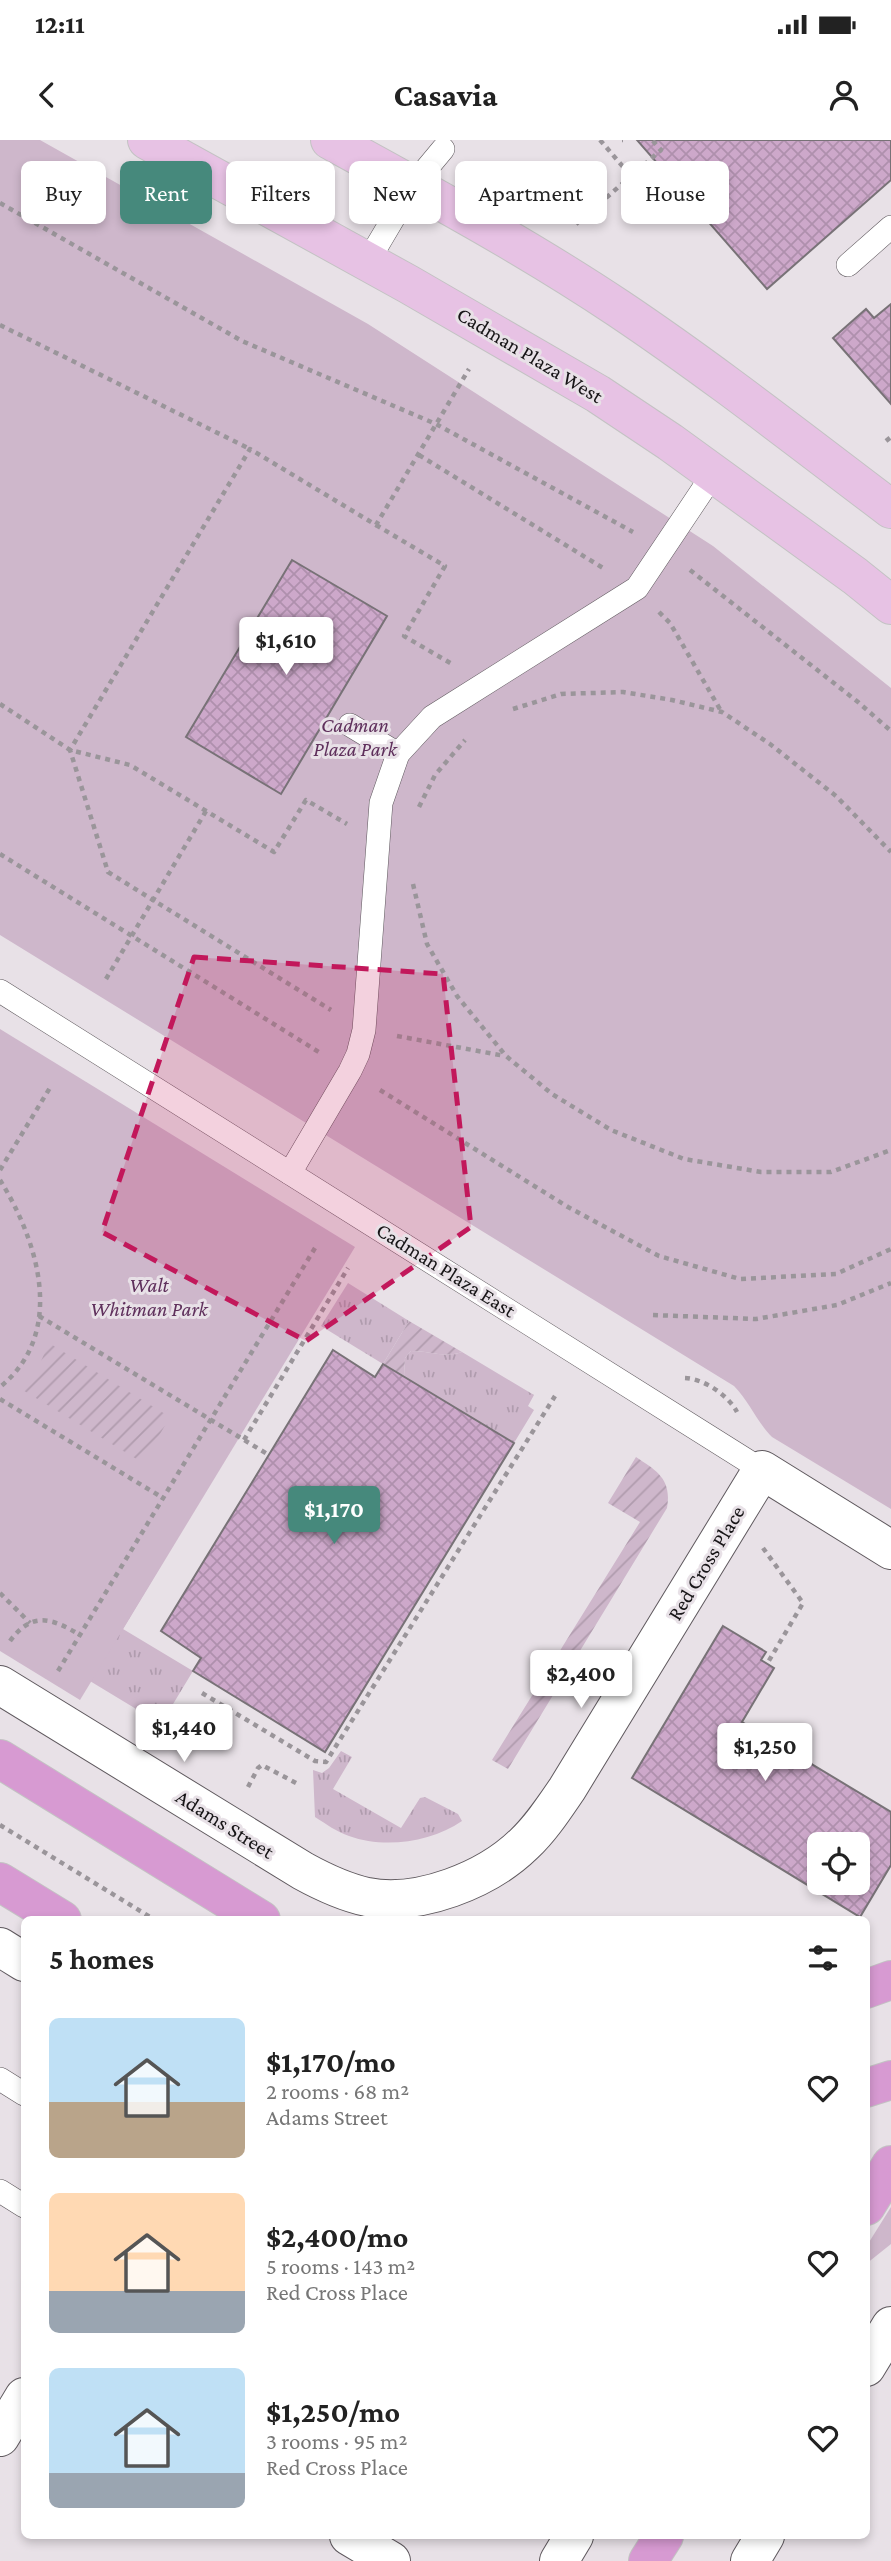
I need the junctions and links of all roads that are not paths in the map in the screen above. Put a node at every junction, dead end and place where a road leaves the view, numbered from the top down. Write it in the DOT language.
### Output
graph roads {
  1 [pos="147,140"];
  2 [pos="330,140"];
  3 [pos="443,149"];
  4 [pos="369,161"];
  5 [pos="433,161"];
  6 [pos="441,201"];
  7 [pos="390,224"];
  8 [pos="891,227"];
  9 [pos="368,261"];
  10 [pos="848,265"];
  11 [pos="713,474"];
  12 [pos="891,509"];
  13 [pos="891,605"];
  14 [pos="350,725"];
  15 [pos="398,754"];
  16 [pos="0,991"];
  17 [pos="290,1173"];
  18 [pos="762,1470"];
  19 [pos="891,1550"];
  20 [pos="0,1685"];
  21 [pos="0,1759"];
  22 [pos="0,1882"];
  23 [pos="345,1891"];
  24 [pos="55,1916"];
  25 [pos="255,1916"];
  26 [pos="0,1947"];
  27 [pos="21,1960"];
  28 [pos="891,1980"];
  29 [pos="870,1988"];
  30 [pos="0,2079"];
  31 [pos="891,2080"];
  32 [pos="870,2087"];
  33 [pos="21,2092"];
  34 [pos="891,2165"];
  35 [pos="0,2191"];
  36 [pos="870,2199"];
  37 [pos="21,2204"];
  38 [pos="891,2326"];
  39 [pos="870,2360"];
  40 [pos="21,2402"];
  41 [pos="0,2437"];
  42 [pos="572,2539"];
  43 [pos="662,2539"];
  44 [pos="763,2539"];
  45 [pos="559,2561"];
  46 [pos="648,2561"];
  47 [pos="750,2561"];
  1 -- 9 [label="main road, Cadman Plaza West"];
  2 -- 4 [label="main road"];
  3 -- 5 [label="lane"];
  6 -- 12 [label="main road"];
  7 -- 9 [label="lane"];
  8 -- 10 [label="lane"];
  9 -- 11 [label="main road, Cadman Plaza West"];
  11 -- 13 [label="main road, Cadman Plaza West"];
  11 -- 15 [label="lane"];
  14 -- 15 [label="lane"];
  15 -- 17 [label="lane"];
  16 -- 17 [label="lane, Cadman Plaza East"];
  17 -- 18 [label="lane, Cadman Plaza East"];
  18 -- 19 [label="street, Cadman Plaza East"];
  18 -- 23 [label="street, Red Cross Place"];
  20 -- 23 [label="street, Adams Street"];
  21 -- 25 [label="highway"];
  22 -- 24 [label="highway"];
  26 -- 27 [label="street"];
  28 -- 29 [label="highway"];
  30 -- 33 [label="lane"];
  31 -- 32 [label="highway"];
  34 -- 36 [label="highway"];
  35 -- 37 [label="lane"];
  38 -- 39 [label="street"];
  40 -- 41 [label="street"];
  42 -- 45 [label="street"];
  43 -- 46 [label="highway"];
  44 -- 47 [label="street"];
}
